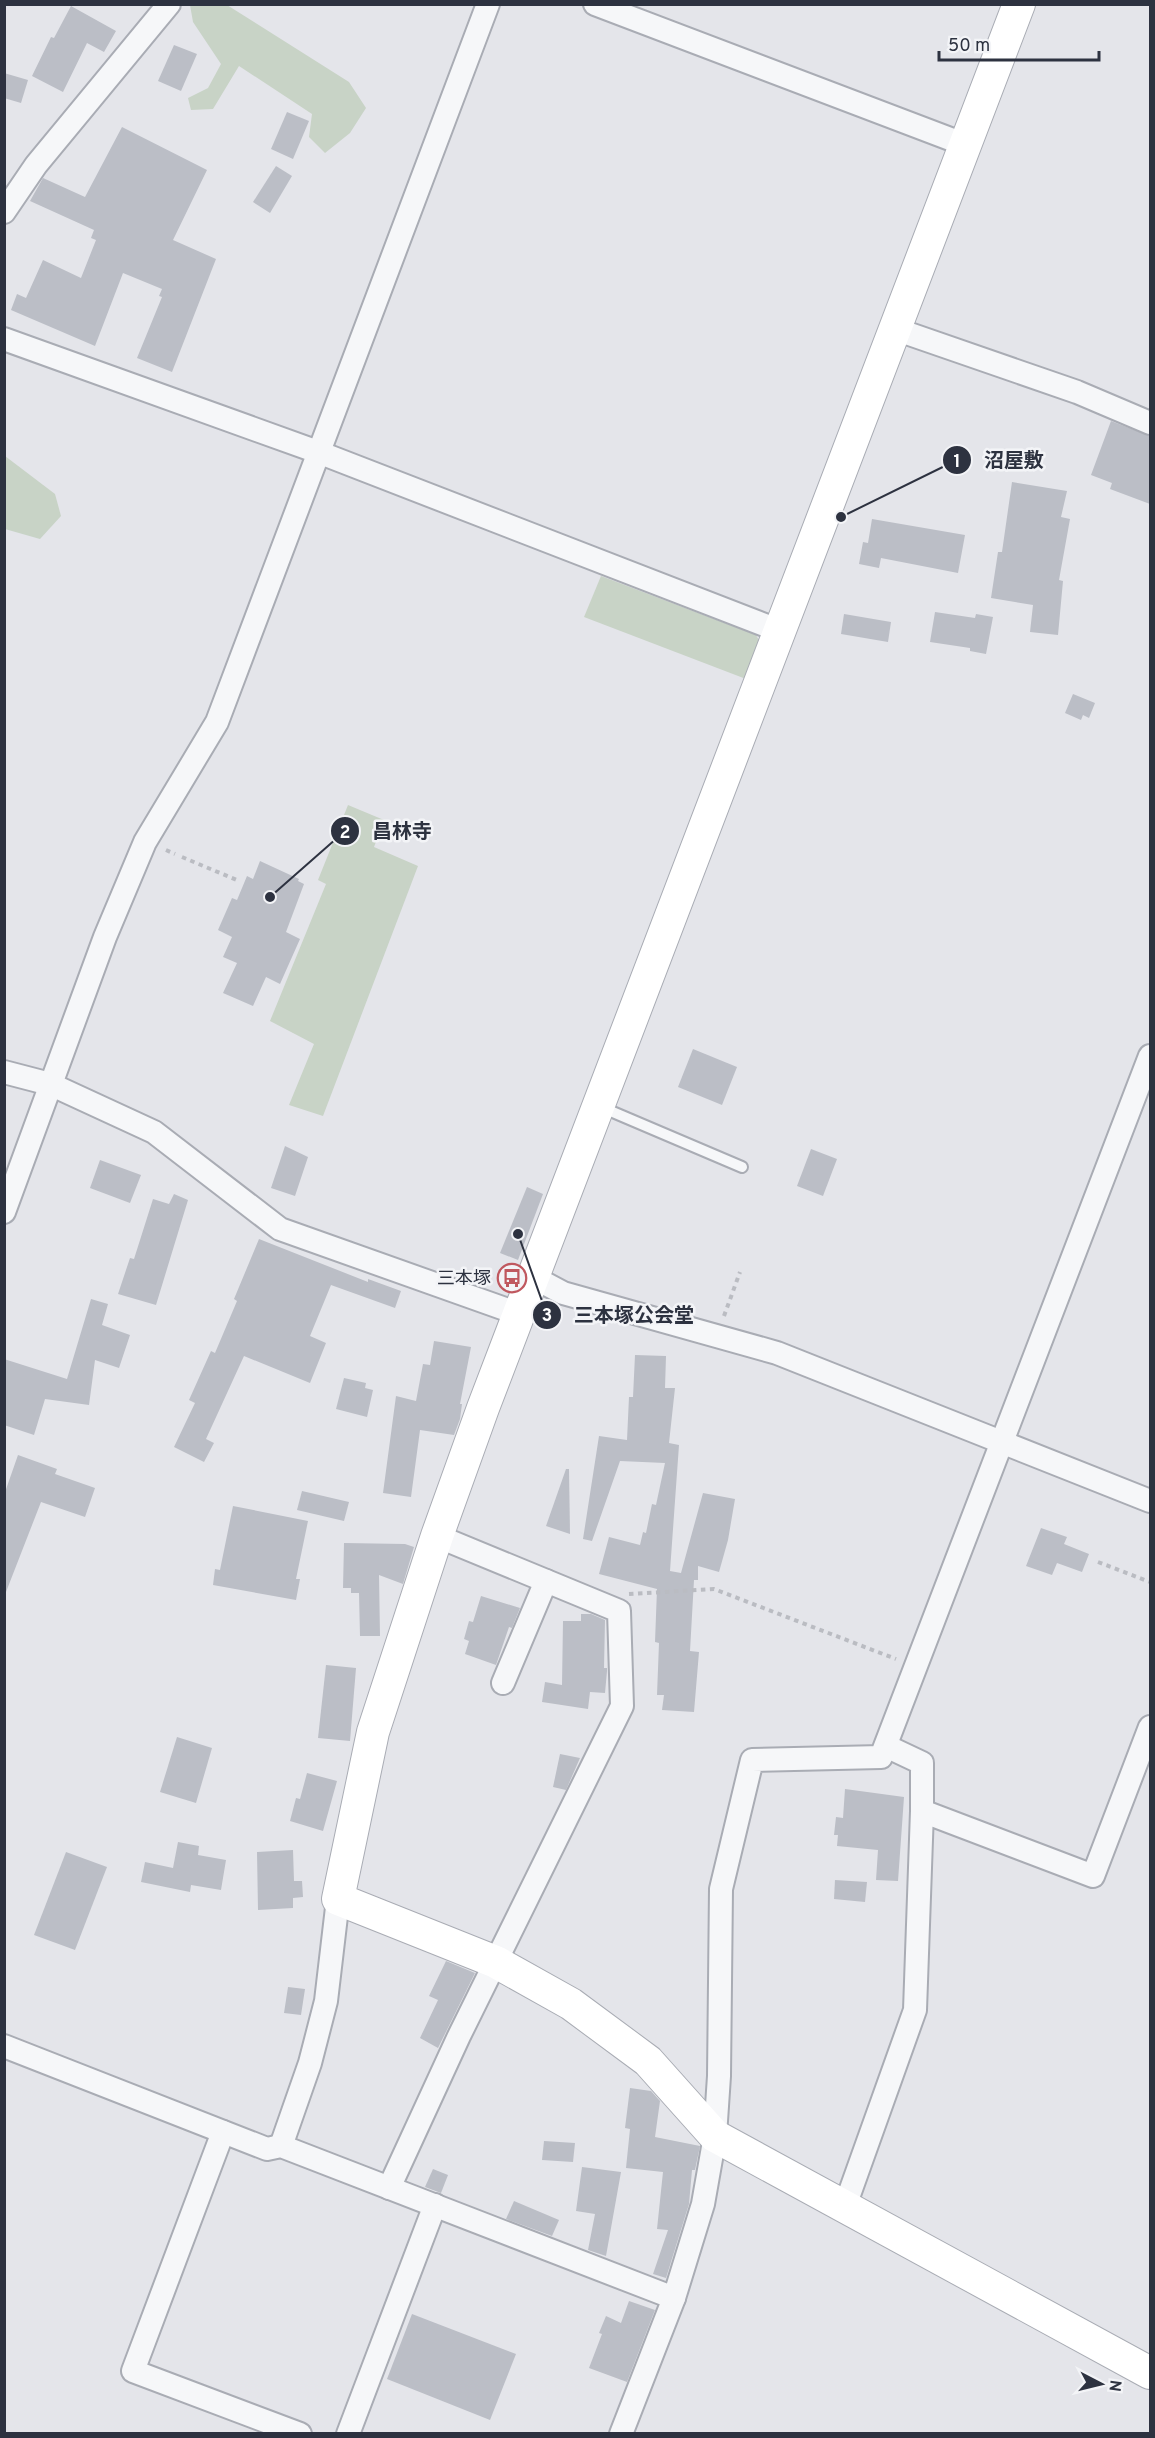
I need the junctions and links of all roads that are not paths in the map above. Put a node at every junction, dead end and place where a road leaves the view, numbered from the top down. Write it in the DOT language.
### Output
graph roads {
  1 [pos="169,4"];
  2 [pos="488,4"];
  3 [pos="595,4"];
  4 [pos="1019,4"];
  5 [pos="966,145"];
  6 [pos="4,212"];
  7 [pos="895,330"];
  8 [pos="4,339"];
  9 [pos="1150,423"];
  10 [pos="318,452"];
  11 [pos="780,631"];
  12 [pos="1150,1056"];
  13 [pos="4,1072"];
  14 [pos="50,1084"];
  15 [pos="598,1105"];
  16 [pos="742,1167"];
  17 [pos="4,1212"];
  18 [pos="533,1277"];
  19 [pos="519,1314"];
  20 [pos="1003,1444"];
  21 [pos="1150,1501"];
  22 [pos="437,1536"];
  23 [pos="546,1581"];
  24 [pos="503,1683"];
  25 [pos="1150,1727"];
  26 [pos="886,1746"];
  27 [pos="922,1811"];
  28 [pos="338,1899"];
  29 [pos="496,1962"];
  30 [pos="4,2046"];
  31 [pos="223,2132"];
  32 [pos="715,2136"];
  33 [pos="281,2146"];
  34 [pos="389,2188"];
  35 [pos="435,2205"];
  36 [pos="845,2206"];
  37 [pos="674,2298"];
  38 [pos="1150,2373"];
  39 [pos="300,2433"];
  40 [pos="348,2433"];
  41 [pos="621,2433"];
  1 -- 6 [label="street"];
  2 -- 10 [label="street"];
  3 -- 5 [label="street"];
  4 -- 5 [label="street"];
  5 -- 7 [label="street"];
  7 -- 9 [label="street"];
  7 -- 11 [label="street"];
  8 -- 10 [label="street"];
  10 -- 11 [label="street"];
  10 -- 14 [label="street"];
  11 -- 15 [label="street"];
  12 -- 20 [label="street"];
  13 -- 14 [label="street"];
  14 -- 17 [label="street"];
  14 -- 19 [label="street"];
  15 -- 16 [label="lane"];
  15 -- 18 [label="street"];
  18 -- 19 [label="street"];
  18 -- 20 [label="street"];
  19 -- 22 [label="street"];
  20 -- 21 [label="street"];
  20 -- 26 [label="street"];
  22 -- 23 [label="street"];
  22 -- 28 [label="street"];
  23 -- 24 [label="street"];
  23 -- 29 [label="street"];
  25 -- 27 [label="street"];
  26 -- 27 [label="street"];
  26 -- 32 [label="street"];
  27 -- 36 [label="street"];
  28 -- 29 [label="street"];
  28 -- 33 [label="street"];
  29 -- 32 [label="street"];
  29 -- 34 [label="street"];
  30 -- 31 [label="street"];
  31 -- 33 [label="street"];
  31 -- 39 [label="street"];
  32 -- 36 [label="street"];
  32 -- 37 [label="street"];
  33 -- 34 [label="street"];
  34 -- 35 [label="street"];
  35 -- 37 [label="street"];
  35 -- 40 [label="street"];
  36 -- 38 [label="street"];
  37 -- 41 [label="street"];
}
